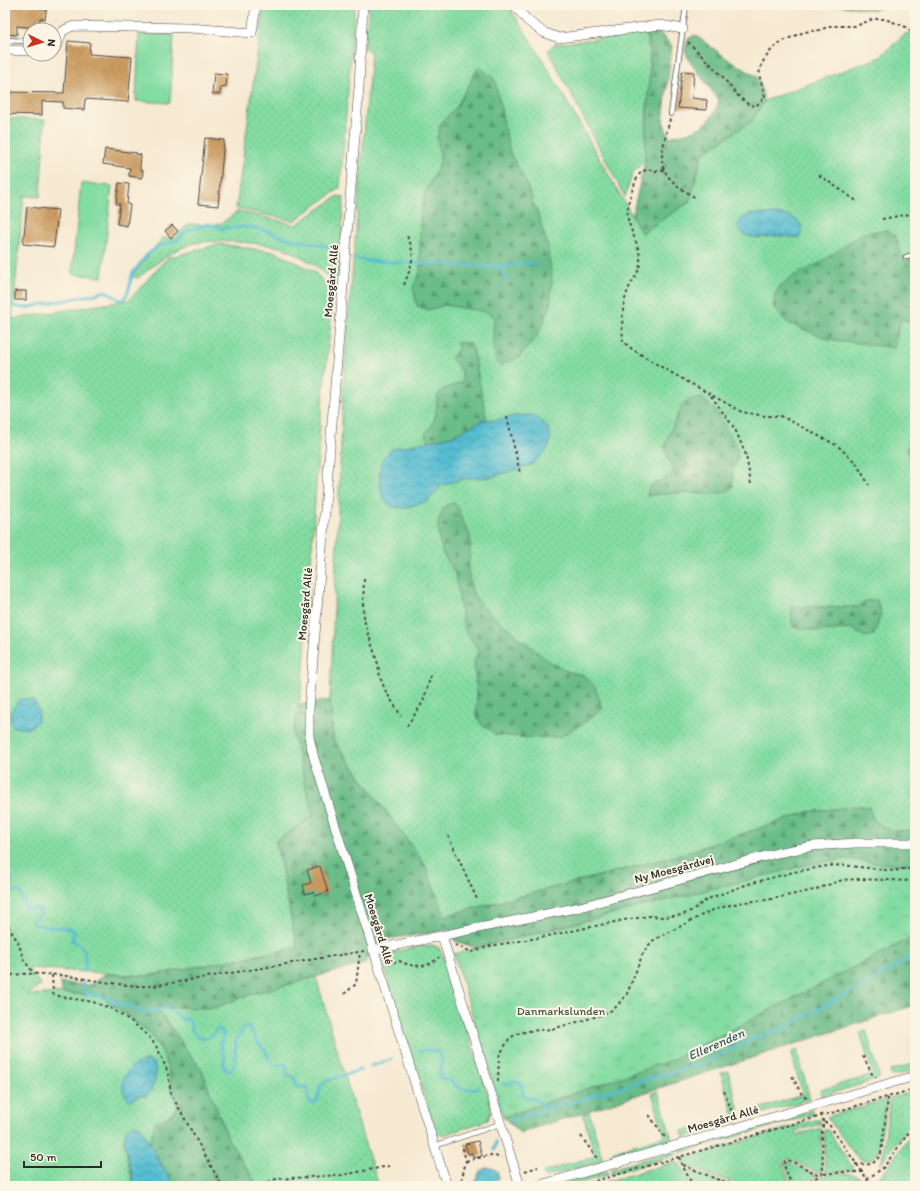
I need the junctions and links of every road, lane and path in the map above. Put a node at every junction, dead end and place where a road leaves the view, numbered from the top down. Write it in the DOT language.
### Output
graph roads {
  1 [pos="256,5"];
  2 [pos="362,5"];
  3 [pos="514,5"];
  4 [pos="686,6"];
  5 [pos="62,31"];
  6 [pos="682,32"];
  7 [pos="913,32"];
  8 [pos="5,40"];
  9 [pos="22,42"];
  10 [pos="5,50"];
  11 [pos="22,51"];
  12 [pos="671,114"];
  13 [pos="664,170"];
  14 [pos="819,175"];
  15 [pos="696,198"];
  16 [pos="858,202"];
  17 [pos="915,213"];
  18 [pos="882,219"];
  19 [pos="407,236"];
  20 [pos="915,255"];
  21 [pos="906,257"];
  22 [pos="404,285"];
  23 [pos="710,395"];
  24 [pos="507,416"];
  25 [pos="520,473"];
  26 [pos="751,484"];
  27 [pos="869,485"];
  28 [pos="364,579"];
  29 [pos="431,675"];
  30 [pos="401,716"];
  31 [pos="407,726"];
  32 [pos="448,836"];
  33 [pos="915,843"];
  34 [pos="915,869"];
  35 [pos="915,881"];
  36 [pos="477,899"];
  37 [pos="5,921"];
  38 [pos="442,936"];
  39 [pos="445,947"];
  40 [pos="373,950"];
  41 [pos="360,952"];
  42 [pos="378,965"];
  43 [pos="34,974"];
  44 [pos="52,975"];
  45 [pos="5,976"];
  46 [pos="344,994"];
  47 [pos="863,1056"];
  48 [pos="872,1074"];
  49 [pos="792,1076"];
  50 [pos="915,1076"];
  51 [pos="498,1082"];
  52 [pos="884,1085"];
  53 [pos="915,1089"];
  54 [pos="724,1091"];
  55 [pos="802,1095"];
  56 [pos="887,1096"];
  57 [pos="649,1115"];
  58 [pos="733,1115"];
  59 [pos="822,1115"];
  60 [pos="824,1123"];
  61 [pos="500,1124"];
  62 [pos="915,1124"];
  63 [pos="581,1136"];
  64 [pos="664,1136"];
  65 [pos="460,1137"];
  66 [pos="434,1146"];
  67 [pos="595,1156"];
  68 [pos="679,1157"];
  69 [pos="466,1161"];
  70 [pos="513,1164"];
  71 [pos="856,1164"];
  72 [pos="682,1165"];
  73 [pos="389,1166"];
  74 [pos="863,1172"];
  75 [pos="822,1175"];
  76 [pos="867,1179"];
  77 [pos="222,1186"];
  78 [pos="257,1186"];
  79 [pos="447,1186"];
  80 [pos="460,1186"];
  81 [pos="520,1186"];
  82 [pos="537,1186"];
  83 [pos="578,1186"];
  84 [pos="693,1186"];
  85 [pos="741,1186"];
  86 [pos="792,1186"];
  87 [pos="799,1186"];
  88 [pos="870,1186"];
  1 -- 5 [label="street"];
  2 -- 40 [label="street, Moesgård Allé"];
  3 -- 6 [label="street"];
  4 -- 6 [label="lane"];
  6 -- 7 [label="path"];
  6 -- 12 [label="lane"];
  8 -- 9 [label="lane"];
  10 -- 11 [label="street"];
  12 -- 13 [label="path"];
  13 -- 15 [label="path"];
  13 -- 23 [label="path"];
  14 -- 16 [label="path"];
  17 -- 18 [label="path"];
  19 -- 22 [label="path"];
  20 -- 21 [label="lane"];
  23 -- 26 [label="path"];
  23 -- 27 [label="path"];
  24 -- 25 [label="path"];
  28 -- 30 [label="path"];
  29 -- 31 [label="path"];
  32 -- 36 [label="path"];
  33 -- 38 [label="street, Ny Moesgårdvej"];
  34 -- 39 [label="path"];
  35 -- 51 [label="path"];
  37 -- 43 [label="path"];
  38 -- 39 [label="street"];
  38 -- 40 [label="street, Ny Moesgårdvej"];
  39 -- 42 [label="path"];
  39 -- 61 [label="street"];
  40 -- 41 [label="path"];
  40 -- 42 [label="street, Moesgård Allé"];
  41 -- 44 [label="path"];
  41 -- 46 [label="path"];
  42 -- 66 [label="street, Moesgård Allé"];
  43 -- 44 [label="path"];
  43 -- 45 [label="path"];
  44 -- 77 [label="path"];
  47 -- 48 [label="path"];
  49 -- 55 [label="path"];
  50 -- 52 [label="street, Moesgård Allé"];
  52 -- 56 [label="path"];
  52 -- 82 [label="street, Moesgård Allé"];
  53 -- 56 [label="path"];
  54 -- 58 [label="path"];
  56 -- 59 [label="path"];
  56 -- 71 [label="path"];
  57 -- 64 [label="path"];
  59 -- 60 [label="path"];
  59 -- 68 [label="path"];
  60 -- 71 [label="path"];
  60 -- 75 [label="path"];
  61 -- 65 [label="lane"];
  61 -- 70 [label="street"];
  62 -- 76 [label="path"];
  63 -- 67 [label="path"];
  65 -- 66 [label="lane"];
  65 -- 69 [label="path"];
  66 -- 79 [label="street, Moesgård Allé"];
  68 -- 72 [label="path"];
  68 -- 83 [label="path"];
  69 -- 70 [label="path"];
  69 -- 80 [label="path"];
  70 -- 81 [label="street"];
  71 -- 74 [label="path"];
  72 -- 84 [label="path"];
  72 -- 85 [label="path"];
  73 -- 78 [label="path"];
  74 -- 75 [label="path"];
  74 -- 76 [label="path"];
  75 -- 86 [label="path"];
  75 -- 87 [label="path"];
  76 -- 88 [label="path"];
}
